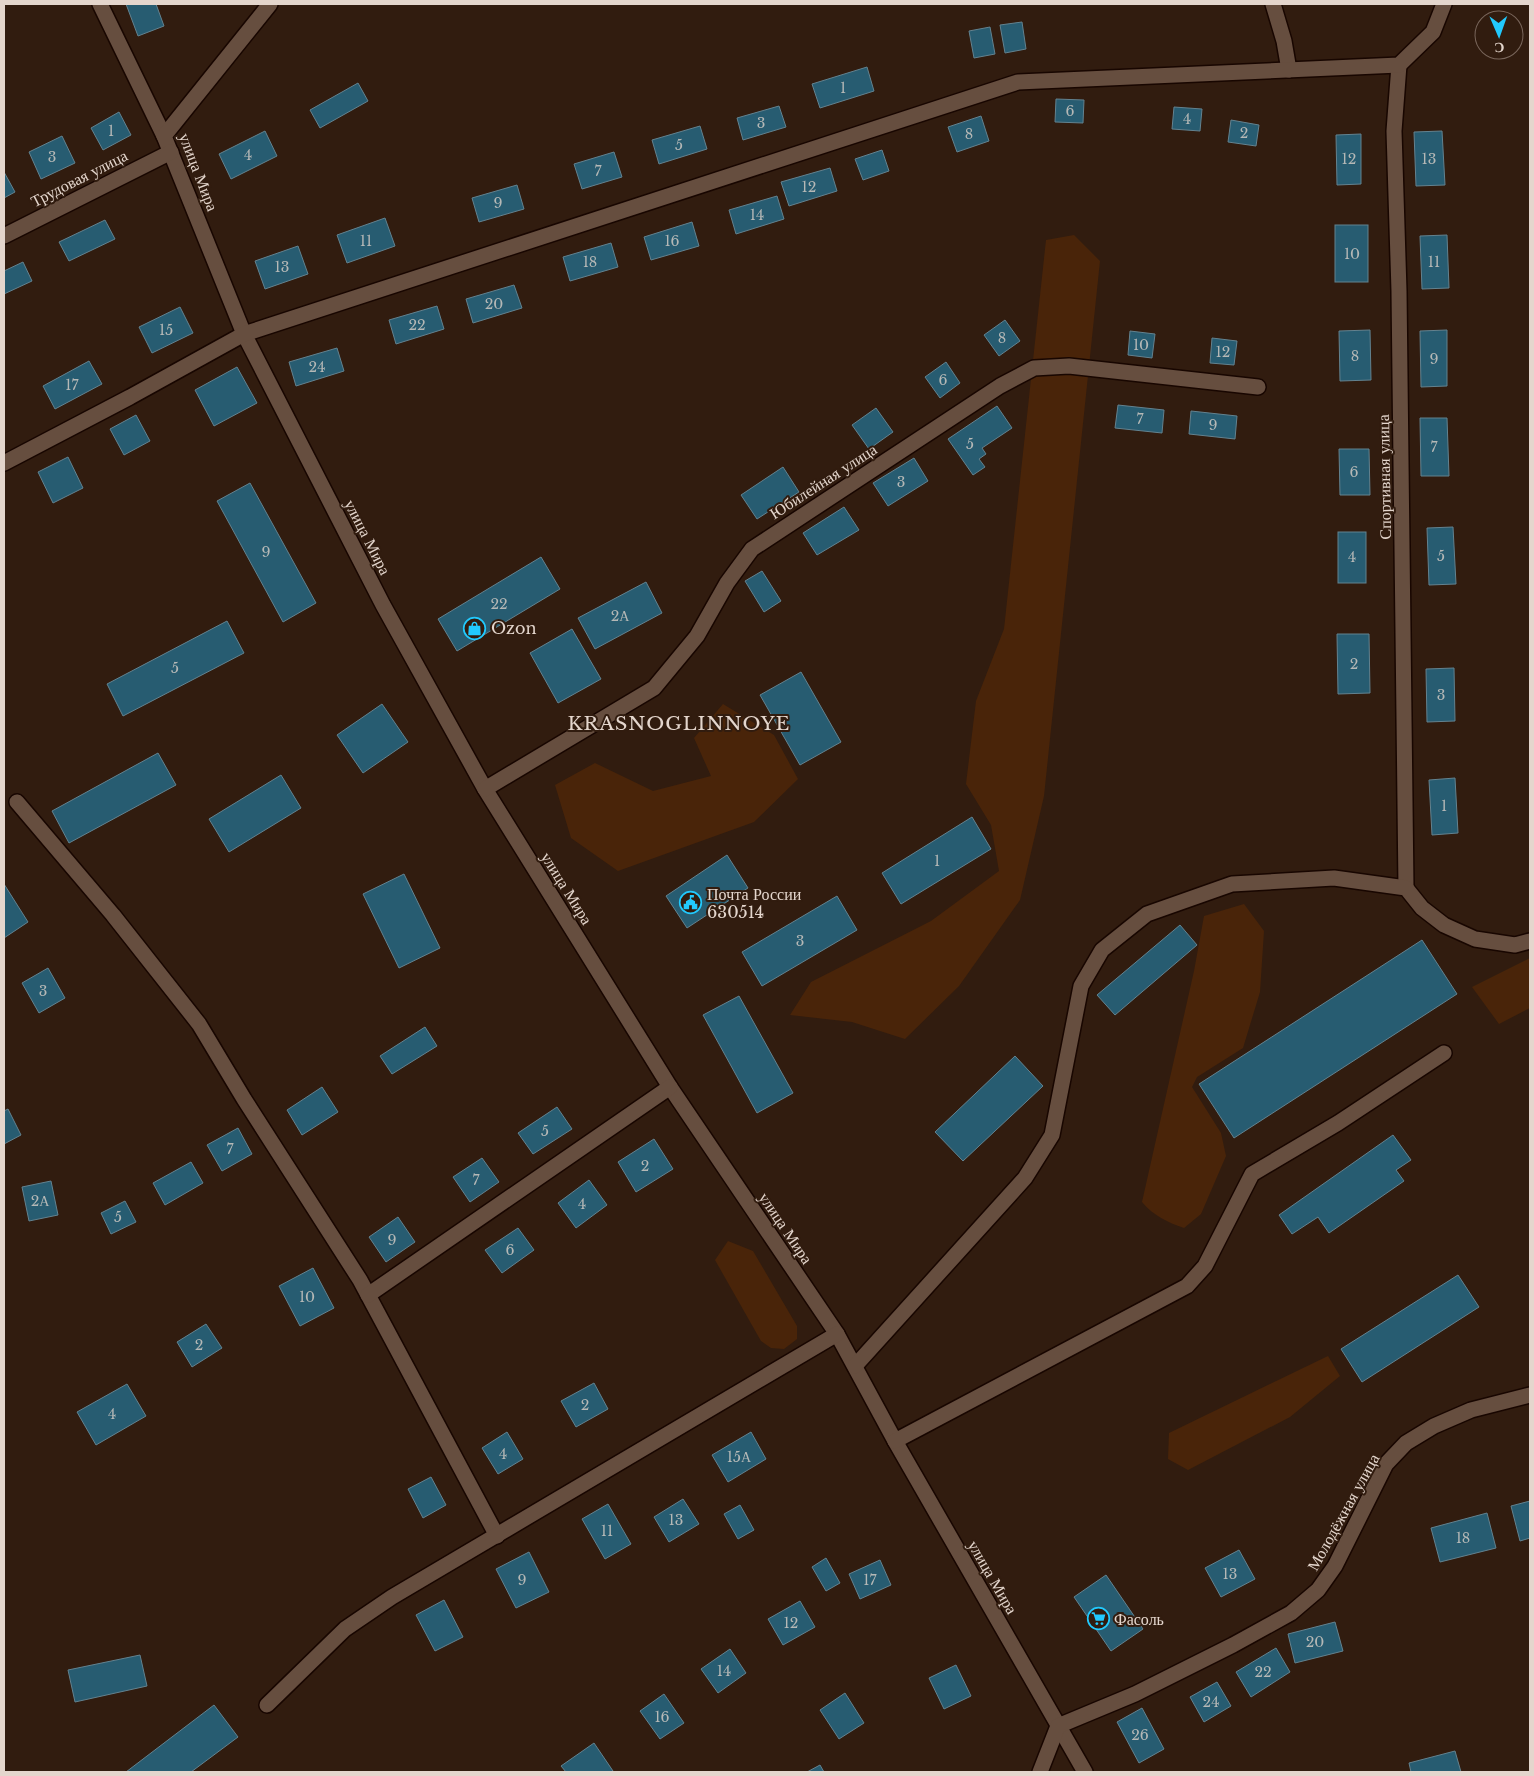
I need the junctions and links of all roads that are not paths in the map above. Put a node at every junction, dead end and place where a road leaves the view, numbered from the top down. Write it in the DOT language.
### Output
graph roads {
  1 [pos="100,4"];
  2 [pos="270,4"];
  3 [pos="1273,4"];
  4 [pos="1444,4"];
  5 [pos="1399,65"];
  6 [pos="1289,70"];
  7 [pos="164,136"];
  8 [pos="171,152"];
  9 [pos="4,236"];
  10 [pos="244,334"];
  11 [pos="1258,387"];
  12 [pos="4,463"];
  13 [pos="485,789"];
  14 [pos="17,802"];
  15 [pos="1406,888"];
  16 [pos="1530,941"];
  17 [pos="1444,1054"];
  18 [pos="670,1087"];
  19 [pos="368,1294"];
  20 [pos="837,1334"];
  21 [pos="855,1366"];
  22 [pos="1530,1395"];
  23 [pos="895,1441"];
  24 [pos="496,1536"];
  25 [pos="267,1704"];
  26 [pos="1058,1726"];
  27 [pos="1040,1772"];
  28 [pos="1086,1772"];
  1 -- 7 [label="street"];
  2 -- 7 [label="street, улица Мира"];
  3 -- 6 [label="street"];
  4 -- 5 [label="street"];
  5 -- 6 [label="street"];
  5 -- 15 [label="street, Спортивная улица"];
  6 -- 10 [label="street"];
  7 -- 8 [label="street, улица Мира"];
  8 -- 9 [label="street, Трудовая улица"];
  8 -- 10 [label="street, улица Мира"];
  10 -- 12 [label="street"];
  10 -- 13 [label="street, улица Мира"];
  11 -- 13 [label="street, Юбилейная улица"];
  13 -- 18 [label="street, улица Мира"];
  14 -- 19 [label="street"];
  15 -- 16 [label="street"];
  15 -- 21 [label="street"];
  17 -- 23 [label="street"];
  18 -- 19 [label="street"];
  18 -- 20 [label="street, улица Мира"];
  19 -- 24 [label="street"];
  20 -- 21 [label="street, улица Мира"];
  20 -- 24 [label="street"];
  21 -- 23 [label="street, улица Мира"];
  22 -- 26 [label="street, Молодёжная улица"];
  23 -- 26 [label="street, улица Мира"];
  24 -- 25 [label="street"];
  26 -- 27 [label="street"];
  26 -- 28 [label="street, улица Мира"];
}
